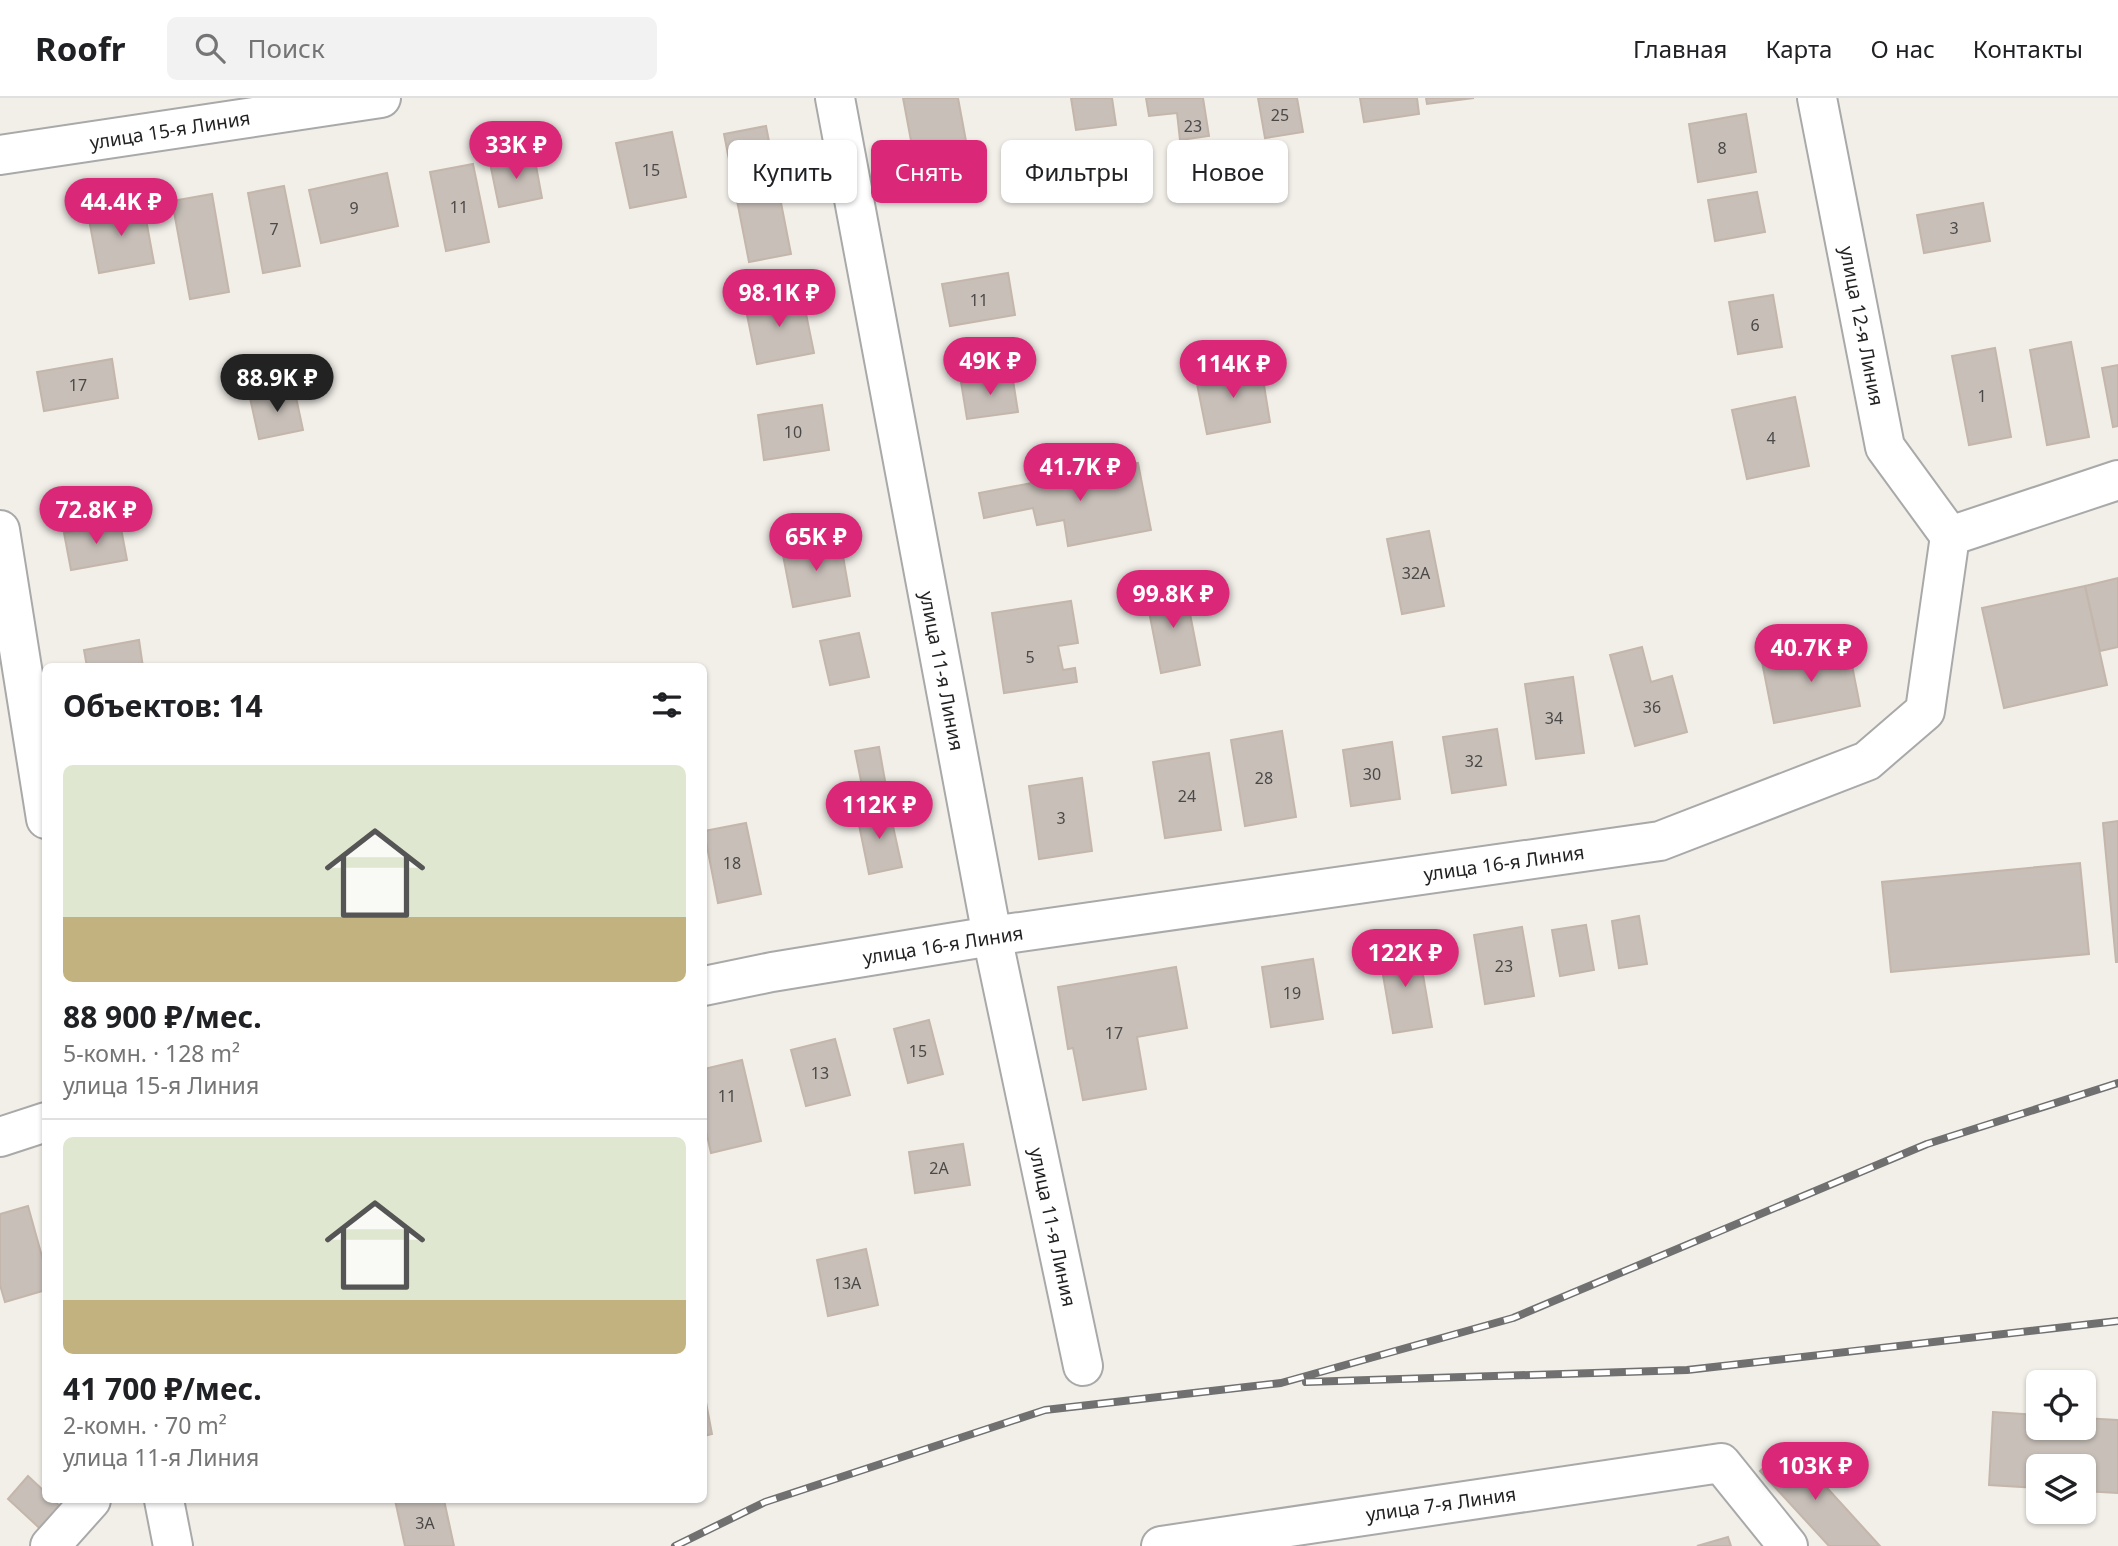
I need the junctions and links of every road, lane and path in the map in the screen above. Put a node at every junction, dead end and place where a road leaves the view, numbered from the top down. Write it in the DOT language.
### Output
graph roads {
  1 [pos="381,98"];
  2 [pos="835,98"];
  3 [pos="1817,98"];
  4 [pos="0,155"];
  5 [pos="2118,480"];
  6 [pos="0,530"];
  7 [pos="1950,536"];
  8 [pos="42,794"];
  9 [pos="992,936"];
  10 [pos="707,985"];
  11 [pos="42,1123"];
  12 [pos="0,1137"];
  13 [pos="1083,1366"];
  14 [pos="88,1503"];
  15 [pos="165,1503"];
  16 [pos="50,1546"];
  17 [pos="173,1546"];
  18 [pos="1161,1546"];
  19 [pos="1788,1546"];
  1 -- 4 [label="street, улица 15-я Линия"];
  2 -- 9 [label="street, улица 11-я Линия"];
  3 -- 7 [label="street, улица 12-я Линия"];
  5 -- 7 [label="street"];
  6 -- 8 [label="street"];
  7 -- 9 [label="street, улица 16-я Линия"];
  9 -- 10 [label="street, улица 16-я Линия"];
  9 -- 13 [label="street, улица 11-я Линия"];
  11 -- 12 [label="street"];
  14 -- 16 [label="street"];
  15 -- 17 [label="street"];
  18 -- 19 [label="street, улица 7-я Линия"];
}
